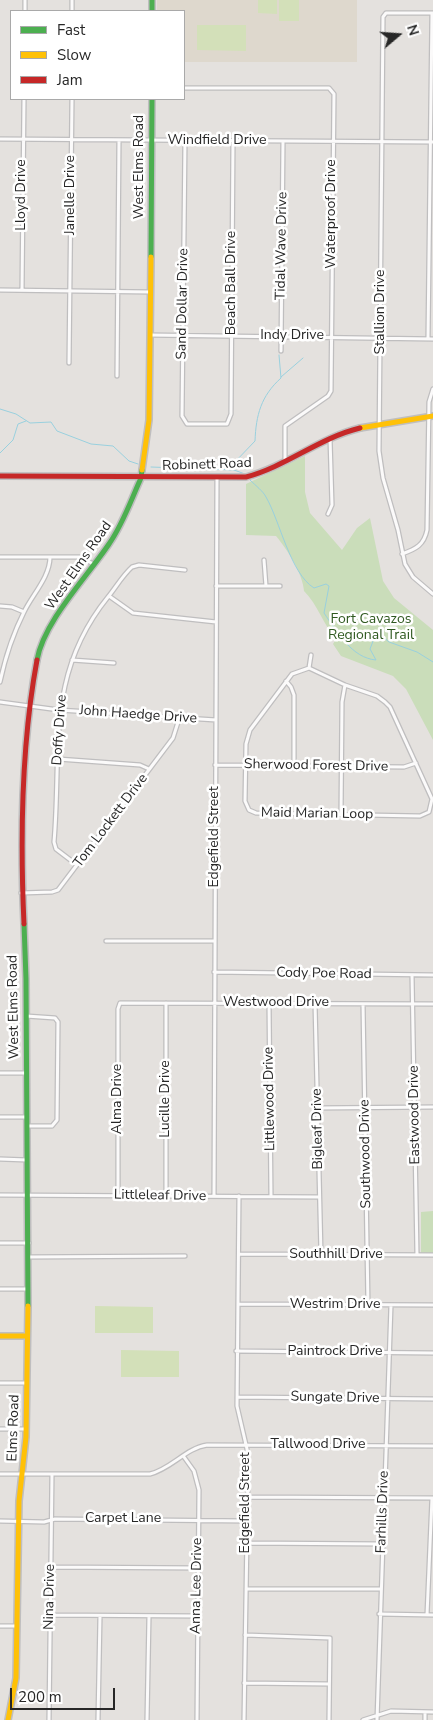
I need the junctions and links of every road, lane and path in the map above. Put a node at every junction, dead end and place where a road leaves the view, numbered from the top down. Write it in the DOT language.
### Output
graph roads {
  1 [pos="432,14"];
  2 [pos="185,88"];
  3 [pos="24,100"];
  4 [pos="72,100"];
  5 [pos="152,100"];
  6 [pos="0,140"];
  7 [pos="23,140"];
  8 [pos="71,140"];
  9 [pos="119,140"];
  10 [pos="152,141"];
  11 [pos="185,141"];
  12 [pos="233,141"];
  13 [pos="283,141"];
  14 [pos="333,142"];
  15 [pos="382,142"];
  16 [pos="432,142"];
  17 [pos="0,290"];
  18 [pos="22,290"];
  19 [pos="70,291"];
  20 [pos="118,291"];
  21 [pos="150,292"];
  22 [pos="150,335"];
  23 [pos="183,335"];
  24 [pos="232,336"];
  25 [pos="282,336"];
  26 [pos="331,336"];
  27 [pos="380,337"];
  28 [pos="428,338"];
  29 [pos="433,339"];
  30 [pos="281,351"];
  31 [pos="69,363"];
  32 [pos="117,376"];
  33 [pos="433,389"];
  34 [pos="431,416"];
  35 [pos="228,424"];
  36 [pos="380,424"];
  37 [pos="330,438"];
  38 [pos="285,463"];
  39 [pos="0,476"];
  40 [pos="140,478"];
  41 [pos="217,478"];
  42 [pos="328,514"];
  43 [pos="402,554"];
  44 [pos="0,557"];
  45 [pos="50,558"];
  46 [pos="264,560"];
  47 [pos="93,564"];
  48 [pos="185,570"];
  49 [pos="216,586"];
  50 [pos="266,586"];
  51 [pos="280,586"];
  52 [pos="433,594"];
  53 [pos="109,596"];
  54 [pos="0,606"];
  55 [pos="24,612"];
  56 [pos="216,622"];
  57 [pos="311,655"];
  58 [pos="0,656"];
  59 [pos="6,657"];
  60 [pos="72,660"];
  61 [pos="114,663"];
  62 [pos="309,668"];
  63 [pos="286,681"];
  64 [pos="0,682"];
  65 [pos="345,685"];
  66 [pos="0,702"];
  67 [pos="28,706"];
  68 [pos="59,710"];
  69 [pos="179,719"];
  70 [pos="216,720"];
  71 [pos="58,759"];
  72 [pos="416,763"];
  73 [pos="215,765"];
  74 [pos="245,765"];
  75 [pos="294,766"];
  76 [pos="342,766"];
  77 [pos="149,769"];
  78 [pos="341,814"];
  79 [pos="77,866"];
  80 [pos="21,893"];
  81 [pos="106,941"];
  82 [pos="214,942"];
  83 [pos="214,972"];
  84 [pos="412,975"];
  85 [pos="433,975"];
  86 [pos="120,1003"];
  87 [pos="166,1003"];
  88 [pos="215,1003"];
  89 [pos="269,1003"];
  90 [pos="315,1003"];
  91 [pos="363,1004"];
  92 [pos="413,1004"];
  93 [pos="433,1004"];
  94 [pos="26,1016"];
  95 [pos="0,1072"];
  96 [pos="26,1073"];
  97 [pos="414,1107"];
  98 [pos="433,1107"];
  99 [pos="317,1108"];
  100 [pos="365,1108"];
  101 [pos="0,1117"];
  102 [pos="26,1117"];
  103 [pos="27,1126"];
  104 [pos="0,1159"];
  105 [pos="27,1160"];
  106 [pos="0,1195"];
  107 [pos="28,1195"];
  108 [pos="118,1195"];
  109 [pos="166,1196"];
  110 [pos="214,1196"];
  111 [pos="239,1196"];
  112 [pos="271,1196"];
  113 [pos="319,1197"];
  114 [pos="0,1243"];
  115 [pos="28,1243"];
  116 [pos="238,1254"];
  117 [pos="321,1254"];
  118 [pos="368,1255"];
  119 [pos="417,1255"];
  120 [pos="433,1255"];
  121 [pos="184,1256"];
  122 [pos="28,1257"];
  123 [pos="0,1289"];
  124 [pos="28,1289"];
  125 [pos="238,1304"];
  126 [pos="368,1305"];
  127 [pos="391,1305"];
  128 [pos="433,1305"];
  129 [pos="0,1336"];
  130 [pos="27,1336"];
  131 [pos="236,1351"];
  132 [pos="389,1352"];
  133 [pos="433,1352"];
  134 [pos="0,1383"];
  135 [pos="27,1383"];
  136 [pos="237,1397"];
  137 [pos="388,1399"];
  138 [pos="433,1399"];
  139 [pos="0,1429"];
  140 [pos="26,1429"];
  141 [pos="246,1445"];
  142 [pos="386,1446"];
  143 [pos="433,1446"];
  144 [pos="184,1457"];
  145 [pos="0,1474"];
  146 [pos="23,1474"];
  147 [pos="52,1474"];
  148 [pos="247,1497"];
  149 [pos="384,1497"];
  150 [pos="432,1498"];
  151 [pos="51,1520"];
  152 [pos="198,1520"];
  153 [pos="0,1521"];
  154 [pos="246,1521"];
  155 [pos="18,1522"];
  156 [pos="246,1543"];
  157 [pos="382,1544"];
  158 [pos="51,1567"];
  159 [pos="198,1568"];
  160 [pos="246,1589"];
  161 [pos="381,1589"];
  162 [pos="379,1614"];
  163 [pos="428,1614"];
  164 [pos="50,1615"];
  165 [pos="433,1615"];
  166 [pos="100,1616"];
  167 [pos="149,1616"];
  168 [pos="197,1616"];
  169 [pos="0,1626"];
  170 [pos="18,1626"];
  171 [pos="245,1635"];
  172 [pos="244,1683"];
  173 [pos="329,1684"];
  174 [pos="425,1712"];
  175 [pos="433,1712"];
  176 [pos="377,1714"];
  177 [pos="8,1720"];
  178 [pos="49,1720"];
  179 [pos="98,1720"];
  180 [pos="147,1720"];
  181 [pos="197,1720"];
  182 [pos="244,1720"];
  183 [pos="329,1720"];
  184 [pos="363,1720"];
  185 [pos="377,1720"];
  186 [pos="425,1720"];
  1 -- 15 [label="street, Stallion Drive"];
  1 -- 16 [label="street"];
  2 -- 14 [label="street, Waterproof Drive"];
  3 -- 7 [label="street, Lloyd Drive"];
  4 -- 8 [label="street, Janelle Drive"];
  5 -- 10 [label="main road, West Elms Road"];
  6 -- 7 [label="street, Windfield Drive"];
  7 -- 8 [label="street, Windfield Drive"];
  7 -- 18 [label="street, Lloyd Drive"];
  8 -- 9 [label="street, Windfield Drive"];
  8 -- 19 [label="street, Janelle Drive"];
  9 -- 10 [label="street, Windfield Drive"];
  9 -- 20 [label="street"];
  10 -- 11 [label="street, Windfield Drive"];
  10 -- 21 [label="main road, West Elms Road"];
  11 -- 12 [label="street, Windfield Drive"];
  11 -- 23 [label="street, Sand Dollar Drive"];
  12 -- 13 [label="street, Windfield Drive"];
  12 -- 24 [label="street, Beach Ball Drive"];
  13 -- 14 [label="street, Windfield Drive"];
  13 -- 25 [label="street, Tidal Wave Drive"];
  14 -- 15 [label="street, Windfield Drive"];
  14 -- 26 [label="street, Waterproof Drive"];
  15 -- 16 [label="street, Windfield Drive"];
  15 -- 27 [label="street, Stallion Drive"];
  16 -- 28 [label="street"];
  17 -- 18 [label="street"];
  18 -- 19 [label="street"];
  19 -- 20 [label="street"];
  19 -- 31 [label="street, Janelle Drive"];
  20 -- 21 [label="street"];
  20 -- 32 [label="street"];
  21 -- 22 [label="main road, West Elms Road"];
  22 -- 23 [label="street, Indy Drive"];
  22 -- 40 [label="main road, West Elms Road"];
  23 -- 24 [label="street, Indy Drive"];
  23 -- 35 [label="street, Sand Dollar Drive"];
  24 -- 25 [label="street, Indy Drive"];
  24 -- 35 [label="street, Beach Ball Drive"];
  25 -- 26 [label="street, Indy Drive"];
  25 -- 30 [label="street, Tidal Wave Drive"];
  26 -- 27 [label="street, Indy Drive"];
  26 -- 38 [label="street, Waterproof Drive"];
  27 -- 28 [label="street, Indy Drive"];
  27 -- 36 [label="street, Stallion Drive"];
  28 -- 29 [label="street, Indy Drive"];
  33 -- 34 [label="street"];
  34 -- 36 [label="main road, Robinett Road"];
  34 -- 43 [label="street"];
  36 -- 37 [label="main road, Robinett Road"];
  36 -- 43 [label="street, Stallion Drive"];
  37 -- 38 [label="main road, Robinett Road"];
  37 -- 42 [label="street"];
  38 -- 41 [label="main road, Robinett Road"];
  39 -- 40 [label="main road, Robinett Road"];
  40 -- 41 [label="main road, Robinett Road"];
  40 -- 47 [label="main road, West Elms Road"];
  41 -- 49 [label="street, Edgefield Street"];
  43 -- 52 [label="street, Stallion Drive"];
  44 -- 45 [label="street"];
  45 -- 47 [label="street"];
  45 -- 55 [label="street"];
  46 -- 50 [label="street"];
  47 -- 67 [label="main road, West Elms Road"];
  48 -- 53 [label="street, Doffy Drive"];
  49 -- 50 [label="street"];
  49 -- 56 [label="street, Edgefield Street"];
  50 -- 51 [label="street"];
  53 -- 56 [label="street"];
  53 -- 60 [label="street, Doffy Drive"];
  54 -- 55 [label="street"];
  55 -- 59 [label="street"];
  56 -- 70 [label="street, Edgefield Street"];
  57 -- 62 [label="street"];
  58 -- 59 [label="street"];
  59 -- 64 [label="street"];
  60 -- 61 [label="street"];
  60 -- 68 [label="street, Doffy Drive"];
  62 -- 63 [label="street, Maid Marian Loop"];
  62 -- 65 [label="street, Maid Marian Loop"];
  63 -- 74 [label="street, Maid Marian Loop"];
  63 -- 75 [label="street"];
  65 -- 72 [label="street, Maid Marian Loop"];
  65 -- 76 [label="street"];
  66 -- 67 [label="street, John Haedge Drive"];
  67 -- 68 [label="street, John Haedge Drive"];
  67 -- 80 [label="main road, West Elms Road"];
  68 -- 69 [label="street, John Haedge Drive"];
  68 -- 71 [label="street, Doffy Drive"];
  69 -- 70 [label="street, John Haedge Drive"];
  69 -- 77 [label="street, Tom Lockett Drive"];
  70 -- 73 [label="street, Edgefield Street"];
  71 -- 77 [label="street"];
  71 -- 79 [label="street, Doffy Drive"];
  72 -- 76 [label="street, Sherwood Forest Drive"];
  72 -- 78 [label="street, Maid Marian Loop"];
  73 -- 74 [label="street, Sherwood Forest Drive"];
  73 -- 82 [label="street, Edgefield Street"];
  74 -- 75 [label="street, Sherwood Forest Drive"];
  74 -- 78 [label="street, Maid Marian Loop"];
  75 -- 76 [label="street, Sherwood Forest Drive"];
  76 -- 78 [label="street"];
  77 -- 79 [label="street, Tom Lockett Drive"];
  79 -- 80 [label="street, Tom Lockett Drive"];
  80 -- 94 [label="main road, West Elms Road"];
  81 -- 82 [label="street"];
  82 -- 83 [label="street, Edgefield Street"];
  83 -- 84 [label="street, Cody Poe Road"];
  83 -- 88 [label="street, Edgefield Street"];
  84 -- 85 [label="street, Cody Poe Road"];
  84 -- 92 [label="street, Eastwood Drive"];
  86 -- 87 [label="street, Westwood Drive"];
  86 -- 108 [label="street, Alma Drive"];
  87 -- 88 [label="street, Westwood Drive"];
  87 -- 109 [label="street, Lucille Drive"];
  88 -- 89 [label="street, Westwood Drive"];
  88 -- 110 [label="street, Edgefield Street"];
  89 -- 90 [label="street, Westwood Drive"];
  89 -- 112 [label="street, Littlewood Drive"];
  90 -- 91 [label="street, Westwood Drive"];
  90 -- 99 [label="street, Bigleaf Drive"];
  91 -- 92 [label="street, Westwood Drive"];
  91 -- 100 [label="street, Southwood Drive"];
  92 -- 93 [label="street, Westwood Drive"];
  92 -- 97 [label="street, Eastwood Drive"];
  94 -- 96 [label="main road, West Elms Road"];
  94 -- 103 [label="street"];
  95 -- 96 [label="street"];
  96 -- 102 [label="main road, West Elms Road"];
  97 -- 98 [label="street"];
  97 -- 100 [label="street"];
  97 -- 119 [label="street, Eastwood Drive"];
  99 -- 100 [label="street"];
  99 -- 113 [label="street, Bigleaf Drive"];
  100 -- 118 [label="street, Southwood Drive"];
  101 -- 102 [label="street"];
  102 -- 103 [label="main road, West Elms Road"];
  103 -- 105 [label="main road, West Elms Road"];
  104 -- 105 [label="street"];
  105 -- 107 [label="main road, West Elms Road"];
  106 -- 107 [label="street, Littleleaf Drive"];
  107 -- 108 [label="street, Littleleaf Drive"];
  107 -- 115 [label="main road, Elms Road"];
  108 -- 109 [label="street, Littleleaf Drive"];
  109 -- 110 [label="street, Littleleaf Drive"];
  110 -- 111 [label="street, Littleleaf Drive"];
  111 -- 112 [label="street, Littleleaf Drive"];
  111 -- 116 [label="street, Edgefield Street"];
  112 -- 113 [label="street, Littleleaf Drive"];
  113 -- 117 [label="street, Bigleaf Drive"];
  114 -- 115 [label="street"];
  115 -- 122 [label="main road, Elms Road"];
  116 -- 117 [label="street, Southhill Drive"];
  116 -- 125 [label="street, Edgefield Street"];
  117 -- 118 [label="street, Southhill Drive"];
  118 -- 119 [label="street, Southhill Drive"];
  118 -- 126 [label="street, Southwood Drive"];
  119 -- 120 [label="street, Southhill Drive"];
  121 -- 122 [label="street"];
  122 -- 124 [label="main road, Elms Road"];
  123 -- 124 [label="street"];
  124 -- 130 [label="main road, Elms Road"];
  125 -- 126 [label="street, Westrim Drive"];
  125 -- 131 [label="street, Edgefield Street"];
  126 -- 127 [label="street, Westrim Drive"];
  127 -- 128 [label="street, Westrim Drive"];
  127 -- 132 [label="street, Farhills Drive"];
  129 -- 130 [label="main road"];
  130 -- 135 [label="main road, Elms Road"];
  131 -- 132 [label="street, Paintrock Drive"];
  131 -- 136 [label="street, Edgefield Street"];
  132 -- 133 [label="street, Paintrock Drive"];
  132 -- 137 [label="street, Farhills Drive"];
  134 -- 135 [label="street"];
  135 -- 140 [label="main road, Elms Road"];
  136 -- 137 [label="street, Sungate Drive"];
  136 -- 141 [label="street, Edgefield Street"];
  137 -- 138 [label="street, Sungate Drive"];
  137 -- 142 [label="street, Farhills Drive"];
  139 -- 140 [label="street"];
  140 -- 146 [label="main road, Elms Road"];
  141 -- 142 [label="street, Tallwood Drive"];
  141 -- 144 [label="street, Tallwood Drive"];
  141 -- 148 [label="street, Edgefield Street"];
  142 -- 143 [label="street, Tallwood Drive"];
  142 -- 149 [label="street, Farhills Drive"];
  144 -- 147 [label="street, Tallwood Drive"];
  144 -- 152 [label="street, Anna Lee Drive"];
  145 -- 146 [label="street, Tallwood Drive"];
  146 -- 147 [label="street, Tallwood Drive"];
  146 -- 155 [label="main road, Elms Road"];
  147 -- 151 [label="street, Nina Drive"];
  148 -- 149 [label="street"];
  148 -- 154 [label="street, Edgefield Street"];
  149 -- 150 [label="street"];
  149 -- 157 [label="street, Farhills Drive"];
  150 -- 163 [label="street"];
  151 -- 152 [label="street, Carpet Lane"];
  151 -- 155 [label="street, Carpet Lane"];
  151 -- 158 [label="street, Nina Drive"];
  152 -- 154 [label="street, Carpet Lane"];
  152 -- 159 [label="street, Anna Lee Drive"];
  153 -- 155 [label="street, Carpet Lane"];
  154 -- 156 [label="street, Edgefield Street"];
  155 -- 170 [label="main road, Elms Road"];
  156 -- 157 [label="street"];
  156 -- 160 [label="street, Edgefield Street"];
  157 -- 161 [label="street, Farhills Drive"];
  158 -- 159 [label="street"];
  158 -- 164 [label="street, Nina Drive"];
  159 -- 168 [label="street, Anna Lee Drive"];
  160 -- 161 [label="street"];
  160 -- 171 [label="street, Edgefield Street"];
  161 -- 162 [label="street, Farhills Drive"];
  162 -- 163 [label="street"];
  162 -- 176 [label="street, Farhills Drive"];
  163 -- 165 [label="street"];
  164 -- 166 [label="street"];
  164 -- 178 [label="street, Nina Drive"];
  166 -- 167 [label="street"];
  166 -- 179 [label="street"];
  167 -- 168 [label="street"];
  167 -- 180 [label="street"];
  168 -- 181 [label="street, Anna Lee Drive"];
  169 -- 170 [label="street"];
  170 -- 177 [label="main road, Elms Road"];
  171 -- 172 [label="street, Edgefield Street"];
  171 -- 173 [label="street"];
  172 -- 173 [label="street"];
  172 -- 182 [label="street, Edgefield Street"];
  173 -- 183 [label="street"];
  174 -- 175 [label="street"];
  174 -- 176 [label="street"];
  174 -- 186 [label="street"];
  176 -- 184 [label="street"];
  176 -- 185 [label="street, Farhills Drive"];
}
